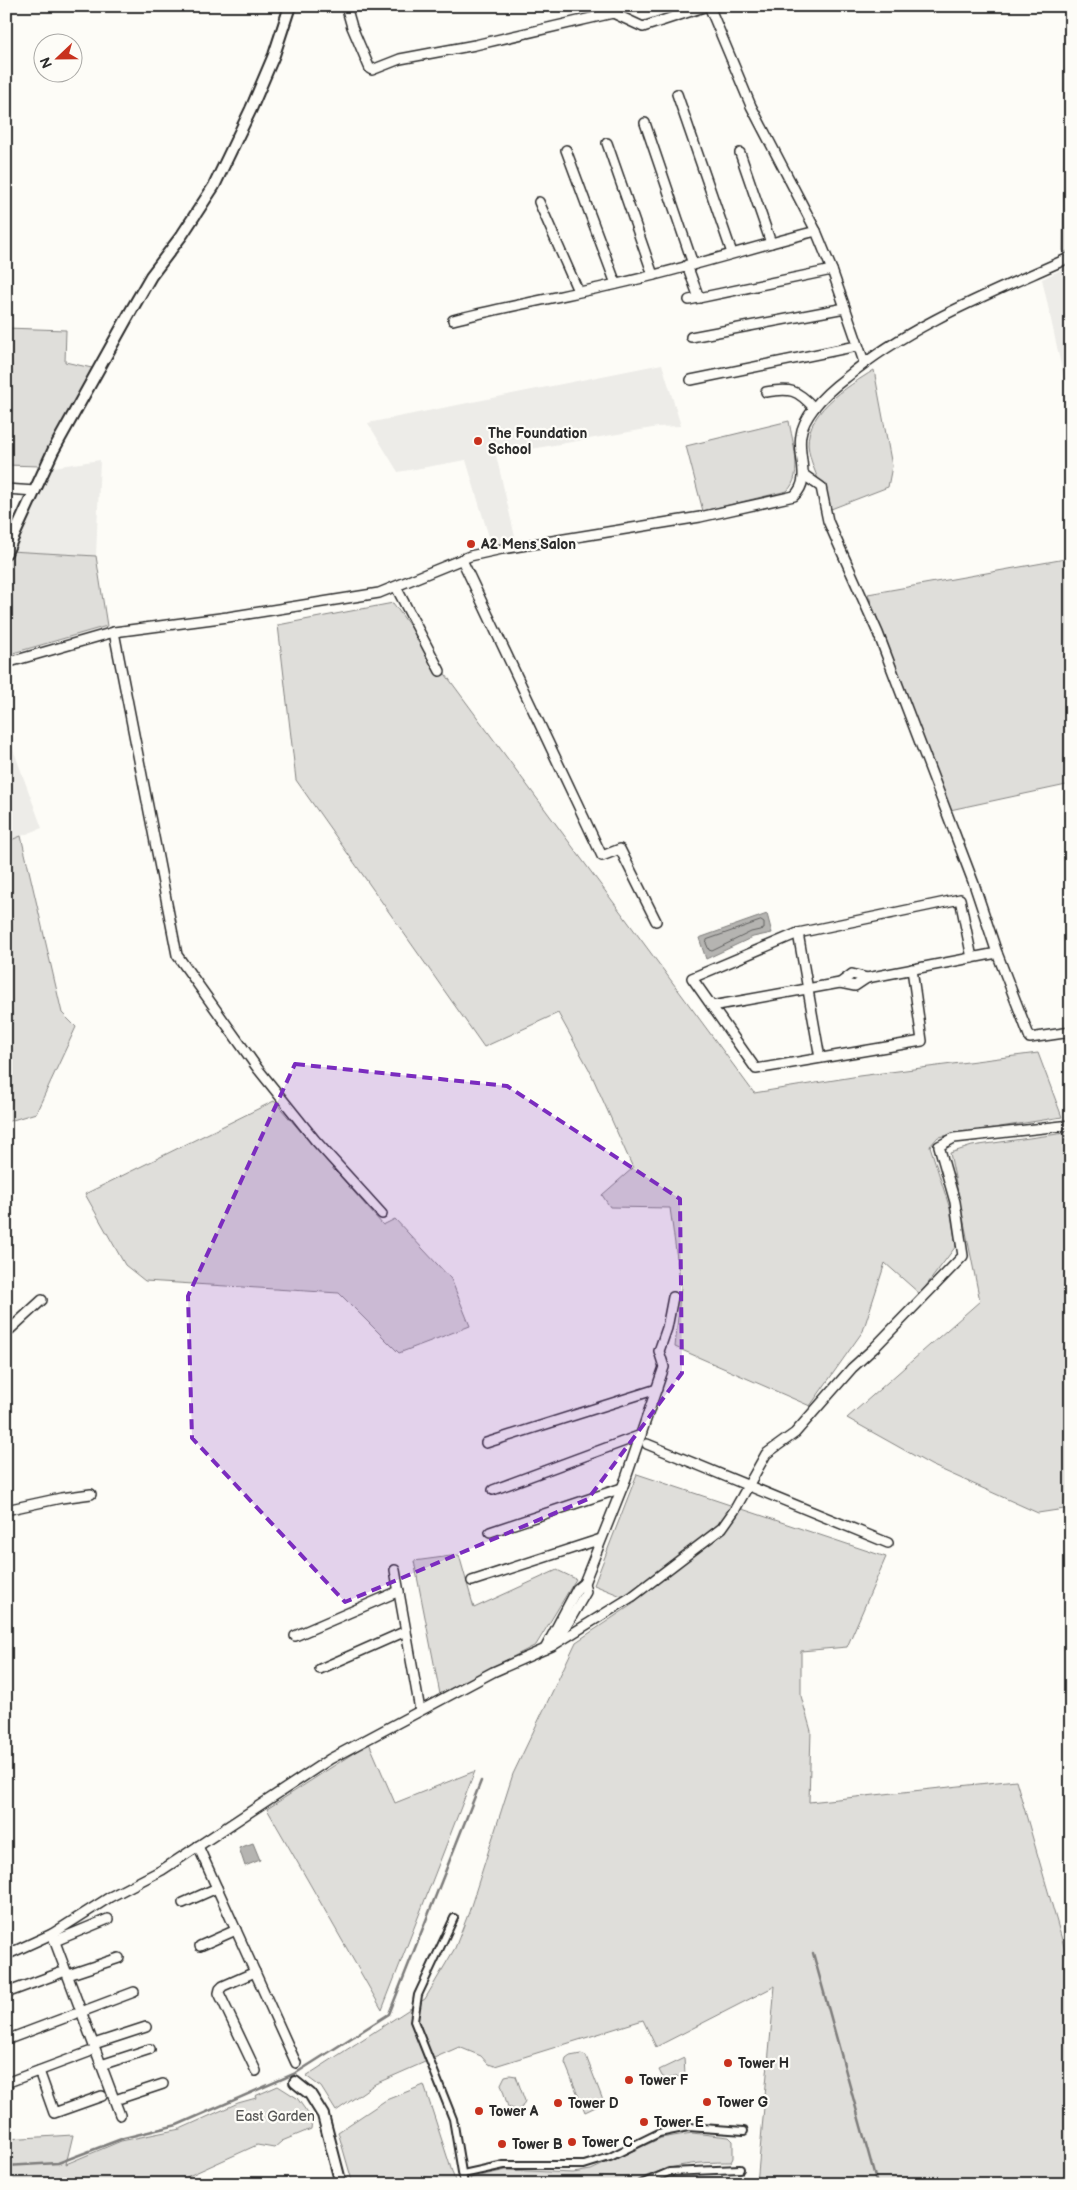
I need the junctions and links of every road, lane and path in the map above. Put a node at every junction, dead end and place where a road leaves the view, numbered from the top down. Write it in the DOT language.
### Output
graph roads {
  1 [pos="290,6"];
  2 [pos="346,6"];
  3 [pos="708,6"];
  4 [pos="612,10"];
  5 [pos="677,94"];
  6 [pos="645,123"];
  7 [pos="607,143"];
  8 [pos="566,150"];
  9 [pos="740,153"];
  10 [pos="539,202"];
  11 [pos="816,231"];
  12 [pos="771,243"];
  13 [pos="732,253"];
  14 [pos="1071,257"];
  15 [pos="690,265"];
  16 [pos="832,270"];
  17 [pos="653,275"];
  18 [pos="616,284"];
  19 [pos="578,291"];
  20 [pos="699,298"];
  21 [pos="689,300"];
  22 [pos="845,308"];
  23 [pos="453,320"];
  24 [pos="691,338"];
  25 [pos="857,346"];
  26 [pos="864,362"];
  27 [pos="691,380"];
  28 [pos="766,392"];
  29 [pos="814,408"];
  30 [pos="804,475"];
  31 [pos="6,489"];
  32 [pos="36,491"];
  33 [pos="11,530"];
  34 [pos="6,552"];
  35 [pos="462,560"];
  36 [pos="396,587"];
  37 [pos="114,632"];
  38 [pos="6,663"];
  39 [pos="440,671"];
  40 [pos="656,922"];
  41 [pos="798,933"];
  42 [pos="997,953"];
  43 [pos="972,958"];
  44 [pos="912,969"];
  45 [pos="808,988"];
  46 [pos="712,1006"];
  47 [pos="1071,1032"];
  48 [pos="820,1058"];
  49 [pos="1071,1125"];
  50 [pos="382,1214"];
  51 [pos="673,1297"];
  52 [pos="42,1300"];
  53 [pos="6,1334"];
  54 [pos="656,1389"];
  55 [pos="640,1435"];
  56 [pos="486,1443"];
  57 [pos="647,1444"];
  58 [pos="749,1484"];
  59 [pos="622,1488"];
  60 [pos="493,1490"];
  61 [pos="91,1494"];
  62 [pos="6,1510"];
  63 [pos="490,1532"];
  64 [pos="601,1539"];
  65 [pos="888,1543"];
  66 [pos="395,1570"];
  67 [pos="472,1581"];
  68 [pos="584,1583"];
  69 [pos="399,1591"];
  70 [pos="406,1631"];
  71 [pos="295,1636"];
  72 [pos="557,1643"];
  73 [pos="545,1649"];
  74 [pos="320,1669"];
  75 [pos="420,1710"];
  76 [pos="198,1846"];
  77 [pos="217,1888"];
  78 [pos="183,1903"];
  79 [pos="454,1918"];
  80 [pos="108,1919"];
  81 [pos="236,1930"];
  82 [pos="54,1938"];
  83 [pos="200,1946"];
  84 [pos="6,1955"];
  85 [pos="119,1958"];
  86 [pos="255,1972"];
  87 [pos="64,1974"];
  88 [pos="134,1992"];
  89 [pos="6,1993"];
  90 [pos="78,2013"];
  91 [pos="146,2027"];
  92 [pos="6,2040"];
  93 [pos="92,2048"];
  94 [pos="150,2049"];
  95 [pos="296,2063"];
  96 [pos="101,2064"];
  97 [pos="39,2071"];
  98 [pos="256,2072"];
  99 [pos="295,2082"];
  100 [pos="6,2083"];
  101 [pos="163,2084"];
  102 [pos="102,2096"];
  103 [pos="115,2100"];
  104 [pos="120,2115"];
  105 [pos="744,2131"];
  106 [pos="740,2169"];
  107 [pos="462,2174"];
  108 [pos="341,2184"];
  109 [pos="464,2184"];
  110 [pos="641,2184"];
  1 -- 32 [label="street"];
  2 -- 4 [label="street"];
  3 -- 4 [label="street"];
  3 -- 11 [label="street"];
  5 -- 13 [label="street"];
  6 -- 15 [label="street"];
  7 -- 17 [label="street"];
  8 -- 18 [label="street"];
  9 -- 12 [label="street"];
  10 -- 19 [label="street"];
  11 -- 12 [label="street"];
  11 -- 16 [label="street"];
  12 -- 13 [label="street"];
  13 -- 15 [label="street"];
  14 -- 26 [label="street"];
  15 -- 17 [label="street"];
  15 -- 20 [label="street"];
  16 -- 20 [label="street"];
  16 -- 22 [label="street"];
  17 -- 18 [label="street"];
  18 -- 19 [label="street"];
  19 -- 23 [label="street"];
  20 -- 21 [label="street"];
  22 -- 24 [label="street"];
  22 -- 25 [label="street"];
  25 -- 26 [label="street"];
  25 -- 27 [label="street"];
  26 -- 29 [label="street"];
  28 -- 29 [label="street"];
  29 -- 30 [label="street"];
  30 -- 35 [label="street"];
  30 -- 42 [label="street"];
  31 -- 32 [label="street"];
  32 -- 33 [label="street"];
  33 -- 34 [label="street"];
  35 -- 36 [label="street"];
  35 -- 40 [label="street"];
  36 -- 37 [label="street"];
  36 -- 39 [label="street"];
  37 -- 38 [label="street"];
  37 -- 50 [label="street"];
  41 -- 43 [label="street"];
  41 -- 45 [label="street"];
  41 -- 46 [label="street"];
  42 -- 43 [label="street"];
  42 -- 47 [label="street"];
  43 -- 44 [label="street"];
  44 -- 45 [label="street"];
  44 -- 48 [label="street"];
  45 -- 46 [label="street"];
  45 -- 48 [label="street"];
  46 -- 48 [label="street"];
  49 -- 58 [label="street"];
  51 -- 54 [label="street"];
  52 -- 53 [label="street"];
  54 -- 55 [label="street"];
  54 -- 56 [label="street"];
  55 -- 59 [label="street"];
  55 -- 60 [label="street"];
  57 -- 58 [label="street"];
  58 -- 65 [label="street"];
  58 -- 72 [label="street"];
  59 -- 63 [label="street"];
  59 -- 64 [label="street"];
  61 -- 62 [label="street"];
  64 -- 67 [label="street"];
  64 -- 68 [label="street"];
  66 -- 69 [label="street"];
  68 -- 72 [label="street"];
  68 -- 73 [label="street"];
  69 -- 70 [label="street"];
  69 -- 71 [label="street"];
  70 -- 74 [label="street"];
  70 -- 75 [label="street"];
  72 -- 73 [label="street"];
  73 -- 75 [label="street"];
  75 -- 76 [label="street"];
  76 -- 77 [label="street"];
  76 -- 82 [label="street"];
  77 -- 78 [label="street"];
  77 -- 81 [label="street"];
  79 -- 107 [label="street"];
  80 -- 82 [label="street"];
  81 -- 83 [label="street"];
  81 -- 86 [label="street"];
  82 -- 84 [label="street"];
  82 -- 87 [label="street"];
  85 -- 87 [label="street"];
  86 -- 95 [label="street"];
  86 -- 98 [label="street"];
  87 -- 89 [label="street"];
  87 -- 90 [label="street"];
  88 -- 90 [label="street"];
  90 -- 92 [label="street"];
  90 -- 93 [label="street"];
  91 -- 93 [label="street"];
  93 -- 96 [label="street"];
  93 -- 97 [label="street"];
  94 -- 96 [label="street"];
  96 -- 103 [label="street"];
  97 -- 100 [label="street"];
  97 -- 102 [label="street"];
  99 -- 108 [label="street"];
  101 -- 103 [label="street"];
  103 -- 104 [label="street"];
  105 -- 107 [label="street"];
  106 -- 110 [label="street"];
  107 -- 109 [label="street"];
}
